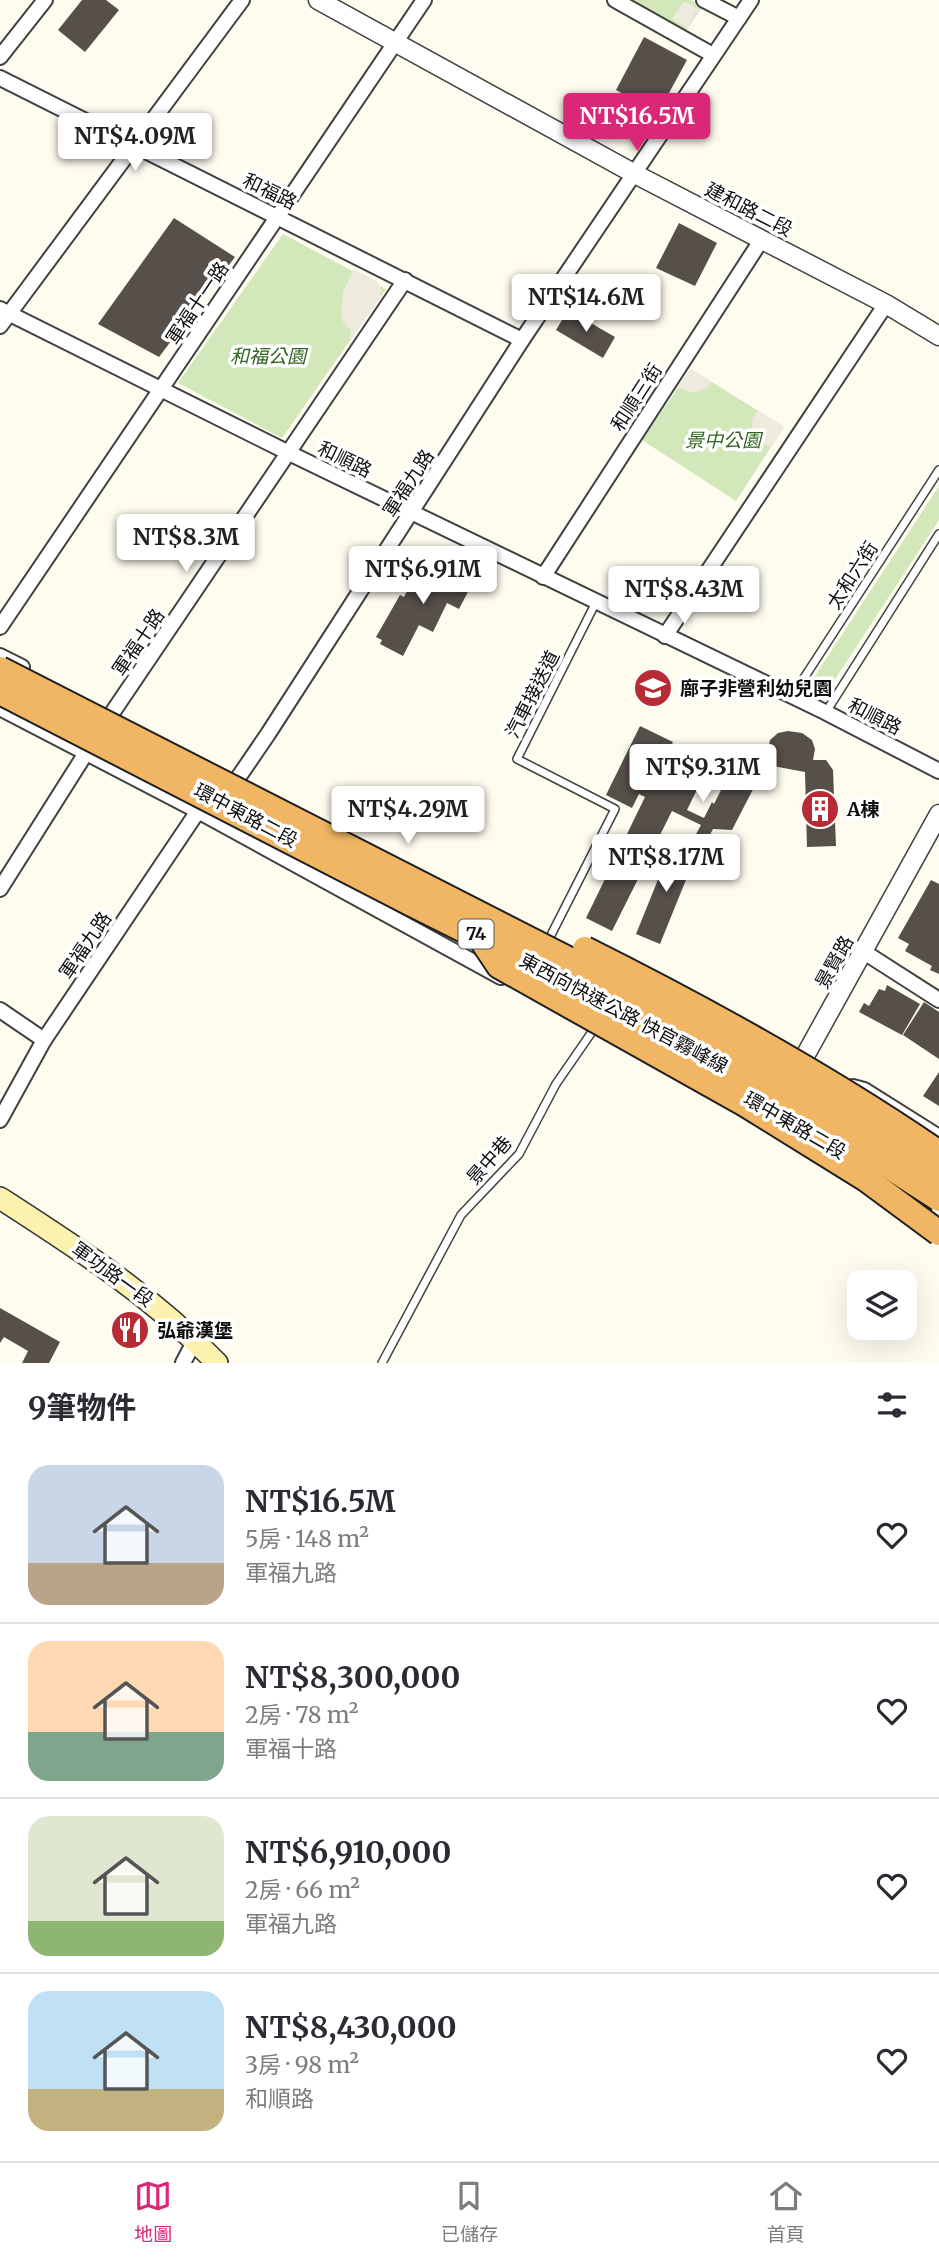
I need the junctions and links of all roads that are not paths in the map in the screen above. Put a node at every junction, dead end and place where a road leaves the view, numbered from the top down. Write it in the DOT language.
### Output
graph roads {
  1 [pos="45,0"];
  2 [pos="242,0"];
  3 [pos="318,0"];
  4 [pos="424,0"];
  5 [pos="615,0"];
  6 [pos="704,0"];
  7 [pos="751,0"];
  8 [pos="739,18"];
  9 [pos="395,43"];
  10 [pos="713,55"];
  11 [pos="0,57"];
  12 [pos="0,78"];
  13 [pos="134,145"];
  14 [pos="634,173"];
  15 [pos="279,216"];
  16 [pos="762,239"];
  17 [pos="405,279"];
  18 [pos="886,304"];
  19 [pos="4,311"];
  20 [pos="0,326"];
  21 [pos="939,336"];
  22 [pos="522,340"];
  23 [pos="162,389"];
  24 [pos="289,453"];
  25 [pos="939,470"];
  26 [pos="412,513"];
  27 [pos="939,534"];
  28 [pos="543,577"];
  29 [pos="596,603"];
  30 [pos="0,627"];
  31 [pos="665,636"];
  32 [pos="0,656"];
  33 [pos="0,668"];
  34 [pos="0,692"];
  35 [pos="791,698"];
  36 [pos="0,708"];
  37 [pos="825,712"];
  38 [pos="113,713"];
  39 [pos="87,752"];
  40 [pos="939,771"];
  41 [pos="238,778"];
  42 [pos="198,811"];
  43 [pos="939,814"];
  44 [pos="418,883"];
  45 [pos="0,888"];
  46 [pos="478,935"];
  47 [pos="550,939"];
  48 [pos="864,952"];
  49 [pos="624,978"];
  50 [pos="939,1000"];
  51 [pos="0,1010"];
  52 [pos="594,1030"];
  53 [pos="44,1040"];
  54 [pos="796,1072"];
  55 [pos="0,1120"];
  56 [pos="761,1127"];
  57 [pos="939,1137"];
  58 [pos="939,1153"];
  59 [pos="939,1164"];
  60 [pos="939,1175"];
  61 [pos="0,1198"];
  62 [pos="939,1199"];
  63 [pos="939,1233"];
  64 [pos="939,1241"];
  65 [pos="195,1340"];
  66 [pos="183,1363"];
  67 [pos="217,1363"];
  68 [pos="382,1363"];
  1 -- 11 [label="street"];
  2 -- 13 [label="street"];
  3 -- 9 [label="street, 建和路二段"];
  4 -- 9 [label="street, 軍福十一路"];
  5 -- 10 [label="street"];
  6 -- 8 [label="street"];
  7 -- 8 [label="street, 軍福九路"];
  8 -- 10 [label="street, 軍福九路"];
  9 -- 14 [label="street, 建和路二段"];
  9 -- 15 [label="street, 軍福十一路"];
  10 -- 14 [label="street, 軍福九路"];
  12 -- 13 [label="street, 和福路"];
  13 -- 15 [label="street, 和福路"];
  13 -- 19 [label="street"];
  14 -- 16 [label="street, 建和路二段"];
  14 -- 22 [label="street, 軍福九路"];
  15 -- 17 [label="street, 和福路"];
  15 -- 23 [label="street, 軍福十一路"];
  16 -- 18 [label="street, 建和路二段"];
  16 -- 28 [label="street, 和順三街"];
  17 -- 22 [label="street, 和福路"];
  17 -- 24 [label="street, 軍福十路"];
  18 -- 21 [label="street, 建和路二段"];
  18 -- 31 [label="street"];
  19 -- 20 [label="street"];
  19 -- 23 [label="street, 和順路"];
  22 -- 26 [label="street, 軍福九路"];
  23 -- 24 [label="street, 和順路"];
  23 -- 30 [label="street, 軍福十一路"];
  24 -- 26 [label="street, 和順路"];
  24 -- 38 [label="street, 軍福十路"];
  25 -- 35 [label="lane, 太和六街"];
  26 -- 28 [label="street, 和順路"];
  26 -- 41 [label="street, 軍福九路"];
  27 -- 37 [label="lane"];
  28 -- 29 [label="street, 和順路"];
  29 -- 31 [label="street, 和順路"];
  29 -- 47 [label="lane, 汽車接送道"];
  31 -- 35 [label="street, 和順路"];
  32 -- 38 [label="street, 環中東路二段"];
  33 -- 44 [label="highway, 東西向快速公路 快官霧峰線 / 74, bridge"];
  34 -- 46 [label="highway, 東西向快速公路 快官霧峰線 / 74, bridge"];
  35 -- 37 [label="street, 和順路"];
  36 -- 39 [label="street, 環中東路二段"];
  37 -- 40 [label="street, 和順路"];
  38 -- 39 [label="street, 軍福十路"];
  38 -- 41 [label="street, 環中東路二段"];
  39 -- 42 [label="street, 環中東路二段"];
  39 -- 45 [label="street, 軍福十路"];
  41 -- 42 [label="street, 軍福九路"];
  41 -- 47 [label="street, 環中東路二段"];
  42 -- 52 [label="street, 環中東路二段"];
  42 -- 53 [label="street, 軍福九路"];
  43 -- 48 [label="street, 景賢路"];
  44 -- 58 [label="highway, bridge"];
  44 -- 60 [label="highway, 東西向快速公路 快官霧峰線 / 74, bridge"];
  46 -- 62 [label="highway, 東西向快速公路 快官霧峰線 / 74, bridge"];
  46 -- 63 [label="highway, bridge"];
  47 -- 49 [label="street, 環中東路二段"];
  48 -- 50 [label="street"];
  48 -- 54 [label="street, 景賢路"];
  49 -- 52 [label="lane, 景中巷"];
  49 -- 54 [label="street, 環中東路二段"];
  51 -- 53 [label="street"];
  52 -- 56 [label="street, 環中東路二段"];
  52 -- 68 [label="lane, 景中巷"];
  53 -- 55 [label="street, 軍福九路"];
  54 -- 56 [label="street, 景賢路"];
  54 -- 57 [label="street, 環中東路二段"];
  54 -- 59 [label="street, 環中東路二段"];
  56 -- 64 [label="street, 環中東路二段"];
  61 -- 65 [label="main road, 軍功路一段"];
  65 -- 66 [label="street"];
  65 -- 67 [label="main road, 軍功路一段"];
}
